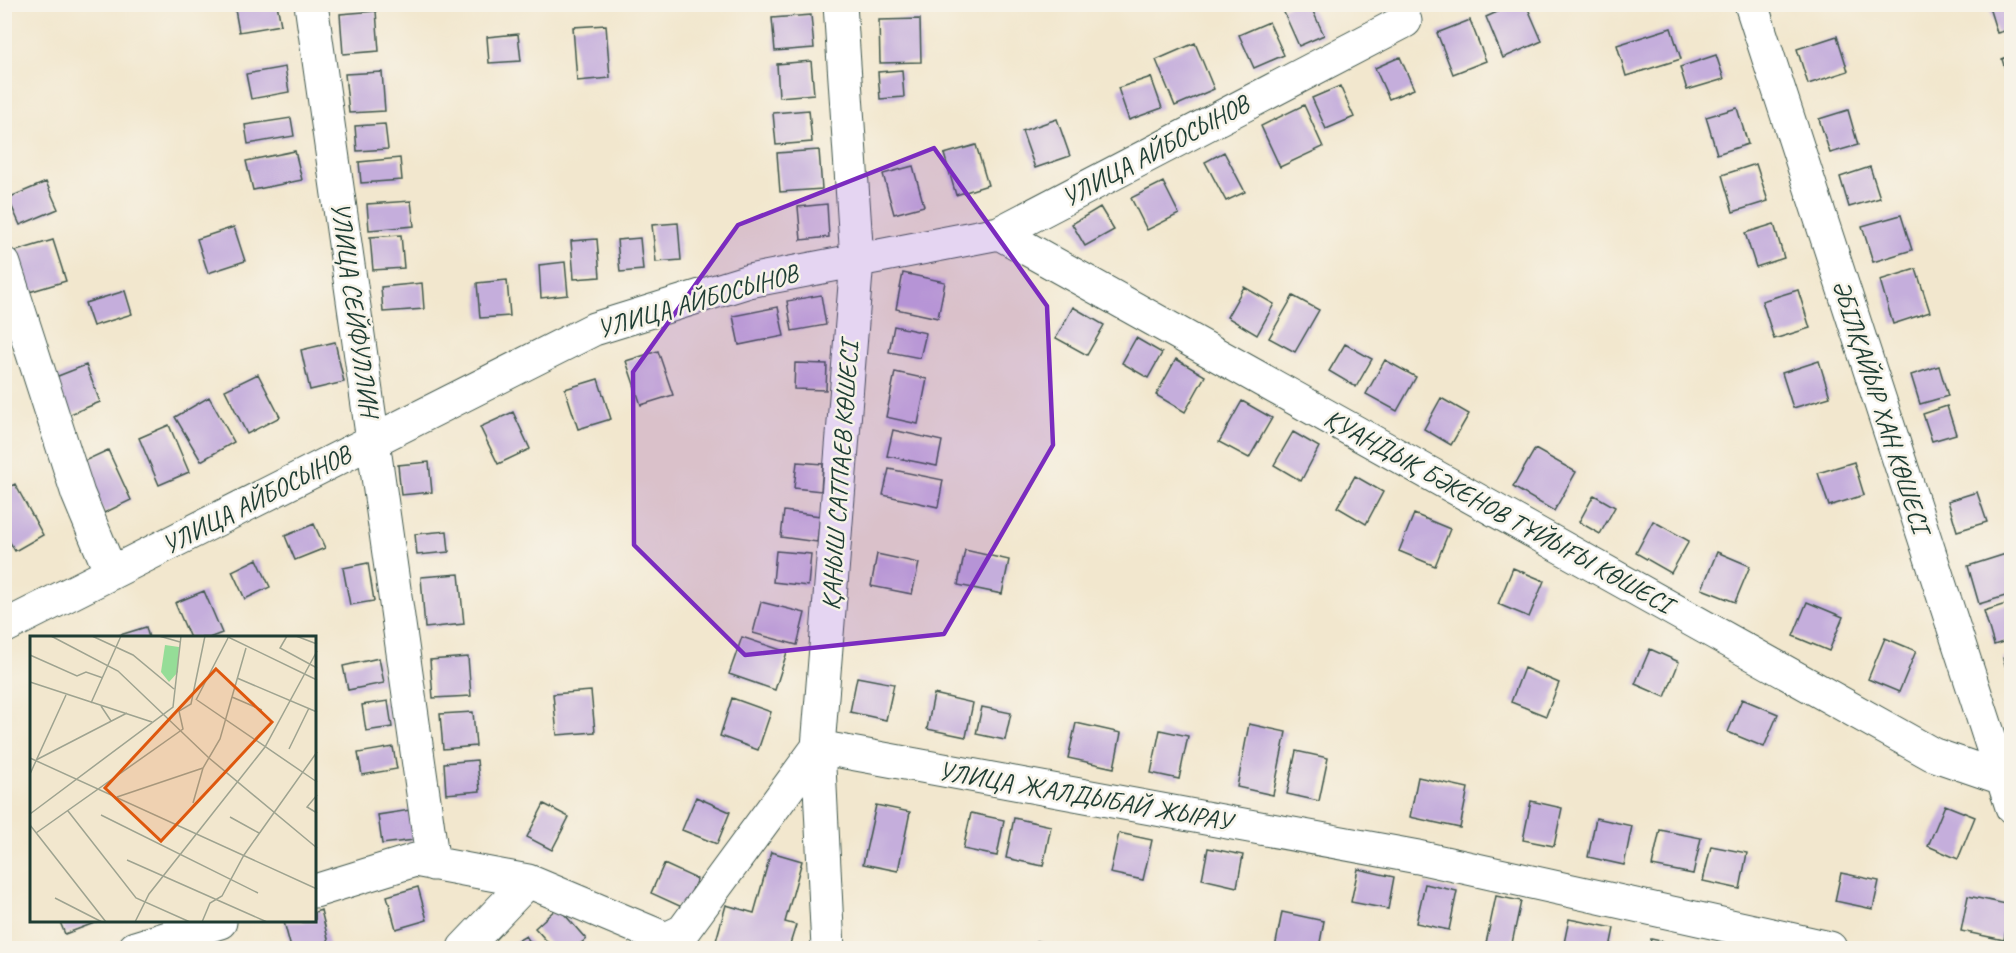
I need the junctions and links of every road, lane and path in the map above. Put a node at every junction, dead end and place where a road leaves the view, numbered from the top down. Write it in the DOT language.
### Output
graph roads {
  1 [pos="311,4"];
  2 [pos="840,4"];
  3 [pos="1751,4"];
  4 [pos="1405,21"];
  5 [pos="999,233"];
  6 [pos="857,260"];
  7 [pos="4,264"];
  8 [pos="373,440"];
  9 [pos="111,573"];
  10 [pos="4,627"];
  11 [pos="818,747"];
  12 [pos="2007,792"];
  13 [pos="433,864"];
  14 [pos="528,881"];
  15 [pos="316,891"];
  16 [pos="214,923"];
  17 [pos="135,948"];
  18 [pos="464,948"];
  19 [pos="828,948"];
  20 [pos="1830,948"];
  1 -- 8 [label="street, УЛИЦА СЕЙФУЛЛИН"];
  2 -- 6 [label="street, ҚАНЫШ САТПАЕВ КӨШЕСІ"];
  3 -- 12 [label="street, ӘБІЛҚАЙЫР ХАН КӨШЕСІ"];
  4 -- 5 [label="street, УЛИЦА АЙБОСЫНОВ"];
  5 -- 6 [label="street, УЛИЦА АЙБОСЫНОВ"];
  5 -- 12 [label="street, ҚУАНДЫҚ БӘКЕНОВ ТҰЙЫҒЫ КӨШЕСІ"];
  6 -- 8 [label="street, УЛИЦА АЙБОСЫНОВ"];
  6 -- 11 [label="street, ҚАНЫШ САТПАЕВ КӨШЕСІ"];
  7 -- 9 [label="street"];
  8 -- 9 [label="street, УЛИЦА АЙБОСЫНОВ"];
  8 -- 13 [label="street, УЛИЦА СЕЙФУЛЛИН"];
  9 -- 10 [label="street, УЛИЦА АЙБОСЫНОВ"];
  11 -- 14 [label="street"];
  11 -- 19 [label="street, ҚАНЫШ САТПАЕВ КӨШЕСІ"];
  11 -- 20 [label="street, УЛИЦА ЖАЛДЫБАЙ ЖЫРАУ"];
  13 -- 14 [label="street"];
  13 -- 15 [label="street"];
  14 -- 18 [label="street"];
  16 -- 17 [label="street"];
}
